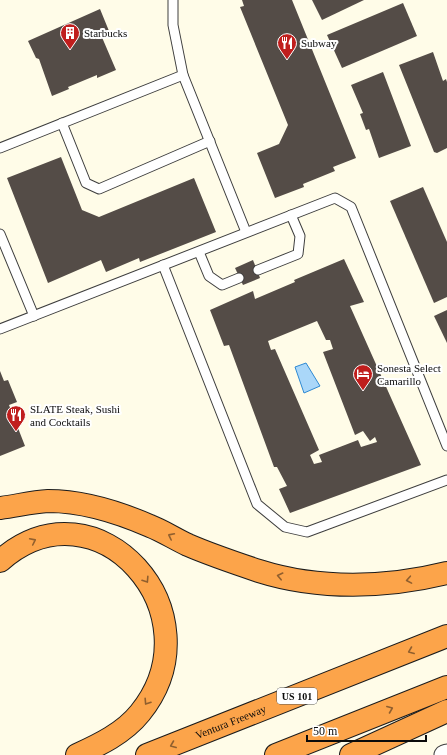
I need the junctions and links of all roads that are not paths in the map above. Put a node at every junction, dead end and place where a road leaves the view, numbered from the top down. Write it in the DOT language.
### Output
graph roads {
  1 [pos="173,0"];
  2 [pos="183,75"];
  3 [pos="62,123"];
  4 [pos="210,141"];
  5 [pos="0,148"];
  6 [pos="291,215"];
  7 [pos="246,232"];
  8 [pos="0,234"];
  9 [pos="199,252"];
  10 [pos="163,265"];
  11 [pos="258,270"];
  12 [pos="239,278"];
  13 [pos="34,316"];
  14 [pos="0,330"];
  15 [pos="447,446"];
  16 [pos="447,480"];
  17 [pos="0,508"];
  18 [pos="0,561"];
  19 [pos="447,573"];
  20 [pos="447,636"];
  21 [pos="447,687"];
  22 [pos="447,711"];
  23 [pos="77,755"];
  24 [pos="147,755"];
  25 [pos="276,755"];
  26 [pos="351,755"];
  1 -- 2 [label="lane"];
  2 -- 3 [label="lane"];
  2 -- 4 [label="lane"];
  3 -- 4 [label="lane"];
  3 -- 5 [label="lane"];
  4 -- 7 [label="lane"];
  6 -- 7 [label="lane"];
  6 -- 11 [label="lane"];
  6 -- 15 [label="lane"];
  7 -- 9 [label="lane"];
  8 -- 13 [label="lane"];
  9 -- 10 [label="lane"];
  9 -- 12 [label="lane"];
  10 -- 13 [label="lane"];
  10 -- 16 [label="lane"];
  13 -- 14 [label="lane"];
  19 -- 17 [label="highway, one-way"];
  18 -- 23 [label="highway, one-way"];
  20 -- 24 [label="highway, Ventura Freeway / US 101, one-way"];
  25 -- 21 [label="highway, one-way"];
  22 -- 26 [label="highway"];
}
